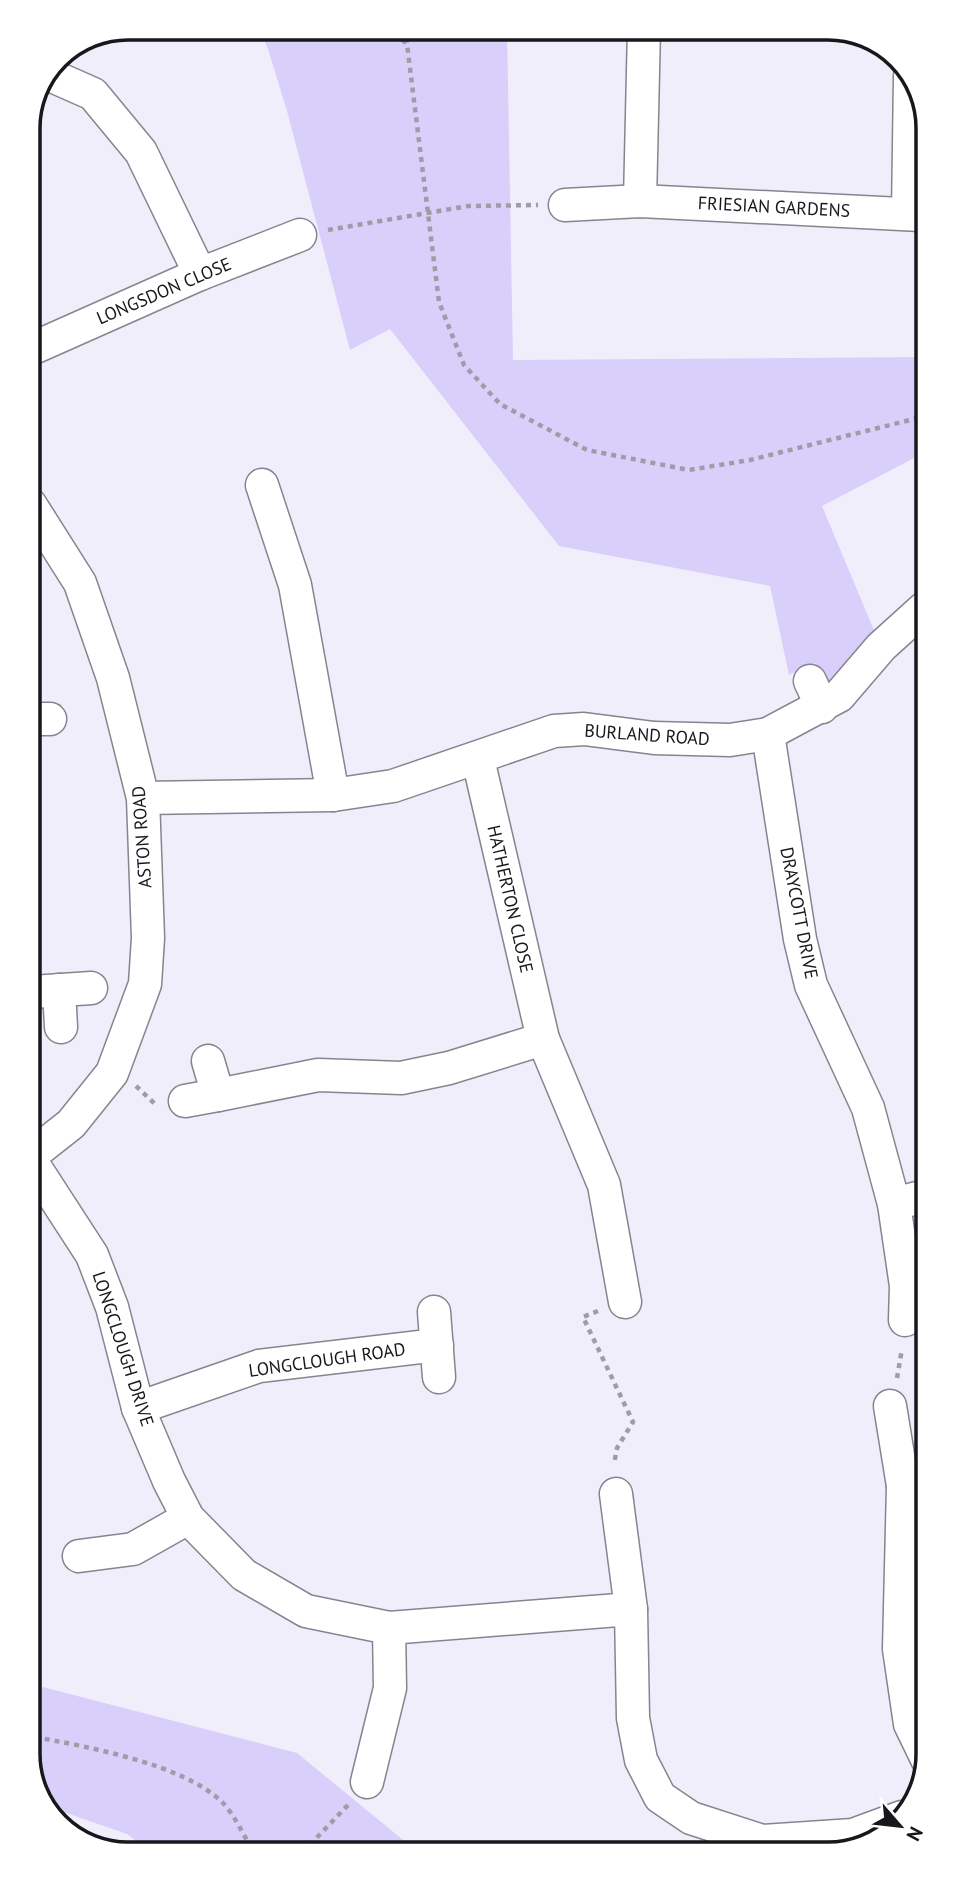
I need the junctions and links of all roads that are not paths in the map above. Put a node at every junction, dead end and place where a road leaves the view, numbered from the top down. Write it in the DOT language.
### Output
graph roads {
  1 [pos="644,40"];
  2 [pos="56,78"];
  3 [pos="911,100"];
  4 [pos="640,201"];
  5 [pos="565,205"];
  6 [pos="915,214"];
  7 [pos="300,235"];
  8 [pos="200,274"];
  9 [pos="40,345"];
  10 [pos="262,485"];
  11 [pos="40,519"];
  12 [pos="916,615"];
  13 [pos="768,734"];
  14 [pos="478,759"];
  15 [pos="333,795"];
  16 [pos="143,798"];
  17 [pos="91,988"];
  18 [pos="45,991"];
  19 [pos="61,1027"];
  20 [pos="543,1039"];
  21 [pos="208,1061"];
  22 [pos="218,1095"];
  23 [pos="185,1101"];
  24 [pos="40,1148"];
  25 [pos="40,1175"];
  26 [pos="916,1198"];
  27 [pos="894,1204"];
  28 [pos="916,1286"];
  29 [pos="625,1302"];
  30 [pos="434,1312"];
  31 [pos="905,1320"];
  32 [pos="437,1345"];
  33 [pos="439,1377"];
  34 [pos="890,1406"];
  35 [pos="138,1408"];
  36 [pos="915,1483"];
  37 [pos="616,1494"];
  38 [pos="188,1518"];
  39 [pos="79,1556"];
  40 [pos="631,1609"];
  41 [pos="390,1628"];
  42 [pos="916,1735"];
  43 [pos="367,1782"];
  44 [pos="865,1831"];
  1 -- 4 [label="street"];
  2 -- 8 [label="street"];
  3 -- 6 [label="street, FRIESIAN GARDENS"];
  4 -- 5 [label="street, FRIESIAN GARDENS"];
  4 -- 6 [label="street, FRIESIAN GARDENS"];
  7 -- 8 [label="street, LONGSDON CLOSE"];
  8 -- 9 [label="street, LONGSDON CLOSE"];
  10 -- 15 [label="street"];
  11 -- 16 [label="street, ASTON ROAD"];
  12 -- 13 [label="street, BURLAND ROAD"];
  13 -- 14 [label="street, BURLAND ROAD"];
  13 -- 27 [label="street, DRAYCOTT DRIVE"];
  14 -- 15 [label="street, BURLAND ROAD"];
  14 -- 20 [label="street, HATHERTON CLOSE"];
  15 -- 16 [label="street, BURLAND ROAD"];
  16 -- 24 [label="street, ASTON ROAD"];
  17 -- 18 [label="street"];
  18 -- 19 [label="street"];
  20 -- 22 [label="street"];
  20 -- 29 [label="street, HATHERTON CLOSE"];
  21 -- 22 [label="street"];
  22 -- 23 [label="street"];
  25 -- 35 [label="street, LONGCLOUGH DRIVE"];
  26 -- 27 [label="street"];
  27 -- 28 [label="street, DRAYCOTT DRIVE"];
  28 -- 31 [label="street, DRAYCOTT DRIVE"];
  30 -- 32 [label="street"];
  32 -- 33 [label="street"];
  32 -- 35 [label="street, LONGCLOUGH ROAD"];
  34 -- 36 [label="street"];
  35 -- 38 [label="street, LONGCLOUGH DRIVE"];
  36 -- 42 [label="street"];
  37 -- 40 [label="street"];
  38 -- 39 [label="street"];
  38 -- 41 [label="street, LONGCLOUGH DRIVE"];
  40 -- 41 [label="street, LONGCLOUGH DRIVE"];
  40 -- 44 [label="street"];
  41 -- 43 [label="street"];
}
